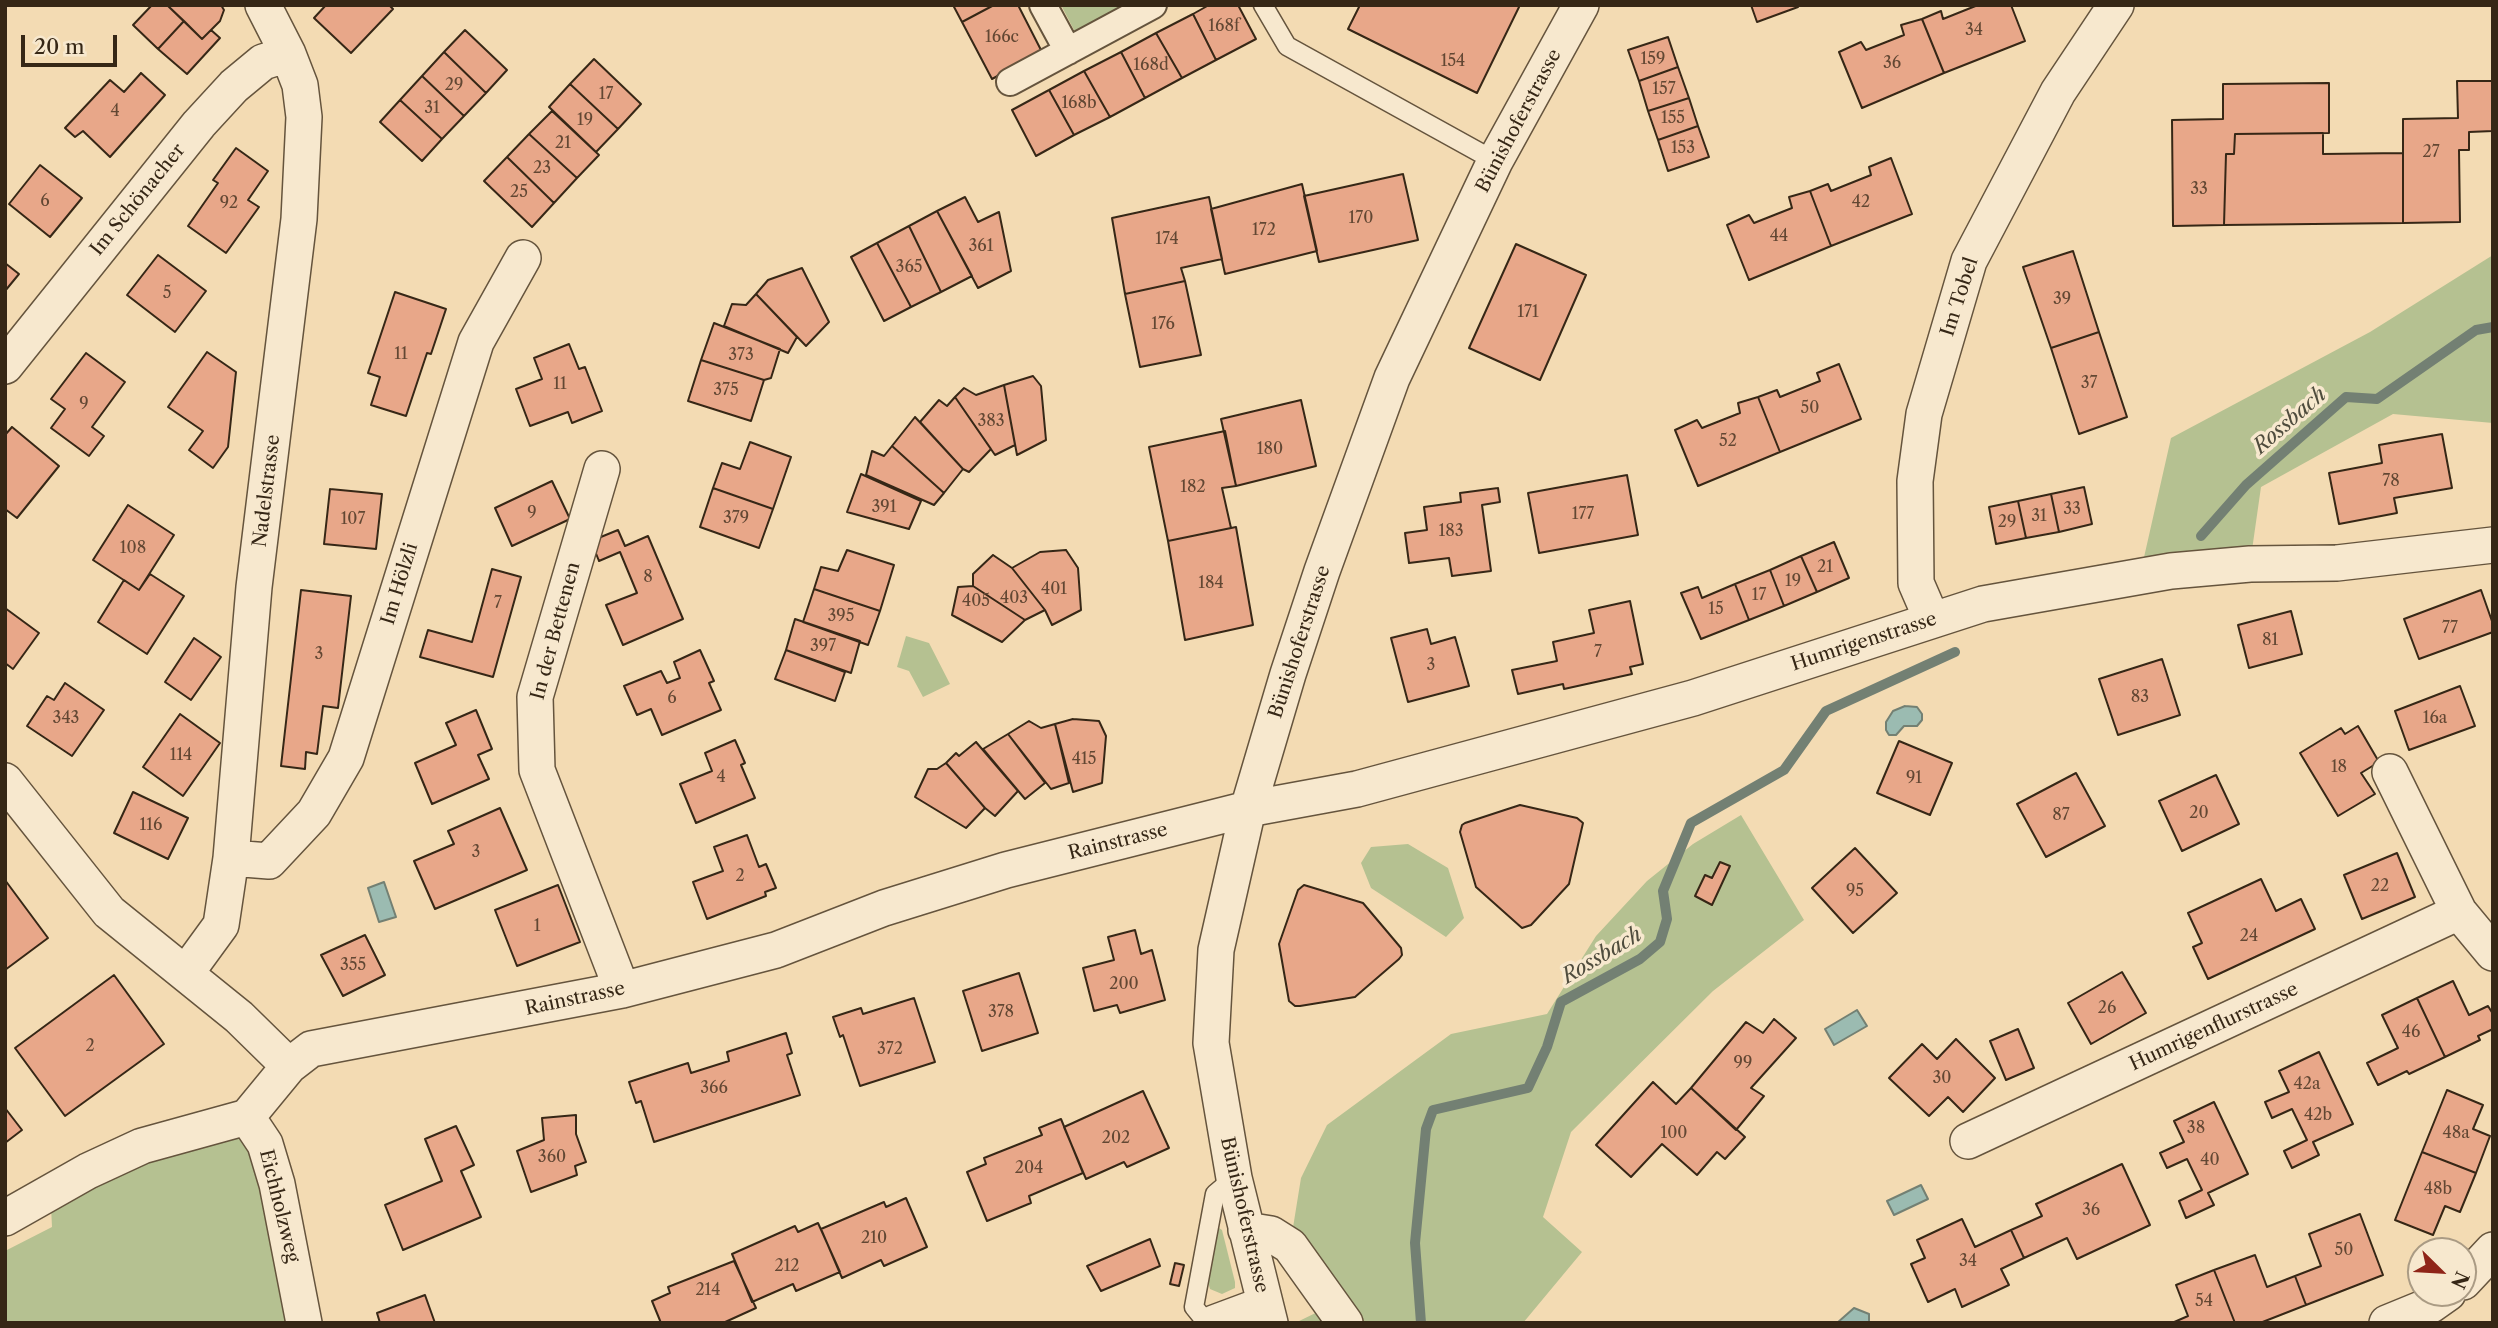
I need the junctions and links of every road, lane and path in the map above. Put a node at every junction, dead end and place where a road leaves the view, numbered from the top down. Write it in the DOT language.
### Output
graph roads {
  1 [pos="263,5"];
  2 [pos="1043,5"];
  3 [pos="1153,5"];
  4 [pos="1263,5"];
  5 [pos="1581,5"];
  6 [pos="2116,5"];
  7 [pos="1068,51"];
  8 [pos="288,54"];
  9 [pos="1010,82"];
  10 [pos="1495,161"];
  11 [pos="523,258"];
  12 [pos="5,366"];
  13 [pos="602,469"];
  14 [pos="2493,545"];
  15 [pos="1932,620"];
  16 [pos="2390,772"];
  17 [pos="5,781"];
  18 [pos="1248,809"];
  19 [pos="231,858"];
  20 [pos="2459,912"];
  21 [pos="2493,953"];
  22 [pos="186,973"];
  23 [pos="622,990"];
  24 [pos="289,1066"];
  25 [pos="247,1117"];
  26 [pos="1968,1141"];
  27 [pos="1224,1186"];
  28 [pos="5,1218"];
  29 [pos="1246,1230"];
  30 [pos="2493,1250"];
  31 [pos="2477,1267"];
  32 [pos="2426,1307"];
  33 [pos="1267,1314"];
  34 [pos="304,1323"];
  35 [pos="1207,1323"];
  36 [pos="1214,1323"];
  37 [pos="1345,1323"];
  38 [pos="2387,1323"];
  1 -- 8 [label="street, Nadelstrasse"];
  2 -- 7 [label="street"];
  3 -- 7 [label="street"];
  4 -- 10 [label="lane"];
  5 -- 10 [label="street, Bünishoferstrasse"];
  6 -- 15 [label="street, Im Tobel"];
  7 -- 9 [label="street"];
  8 -- 12 [label="street, Im Schönacher"];
  8 -- 19 [label="street, Nadelstrasse"];
  10 -- 18 [label="street, Bünishoferstrasse"];
  11 -- 19 [label="street, Im Hölzli"];
  13 -- 23 [label="street, In der Bettenen"];
  14 -- 15 [label="street, Humrigenstrasse"];
  15 -- 18 [label="street, Humrigenstrasse"];
  16 -- 20 [label="street"];
  17 -- 22 [label="street"];
  18 -- 23 [label="street, Rainstrasse"];
  18 -- 27 [label="street, Bünishoferstrasse"];
  19 -- 22 [label="street, Nadelstrasse"];
  20 -- 21 [label="street"];
  20 -- 26 [label="street, Humrigenflurstrasse"];
  22 -- 24 [label="street"];
  23 -- 24 [label="street, Rainstrasse"];
  24 -- 25 [label="street"];
  25 -- 28 [label="street"];
  25 -- 34 [label="street, Eichholzweg"];
  27 -- 29 [label="street, Bünishoferstrasse"];
  27 -- 35 [label="lane"];
  29 -- 33 [label="street, Bünishoferstrasse"];
  29 -- 37 [label="street"];
  30 -- 31 [label="street"];
  32 -- 38 [label="street"];
  33 -- 36 [label="street"];
}
